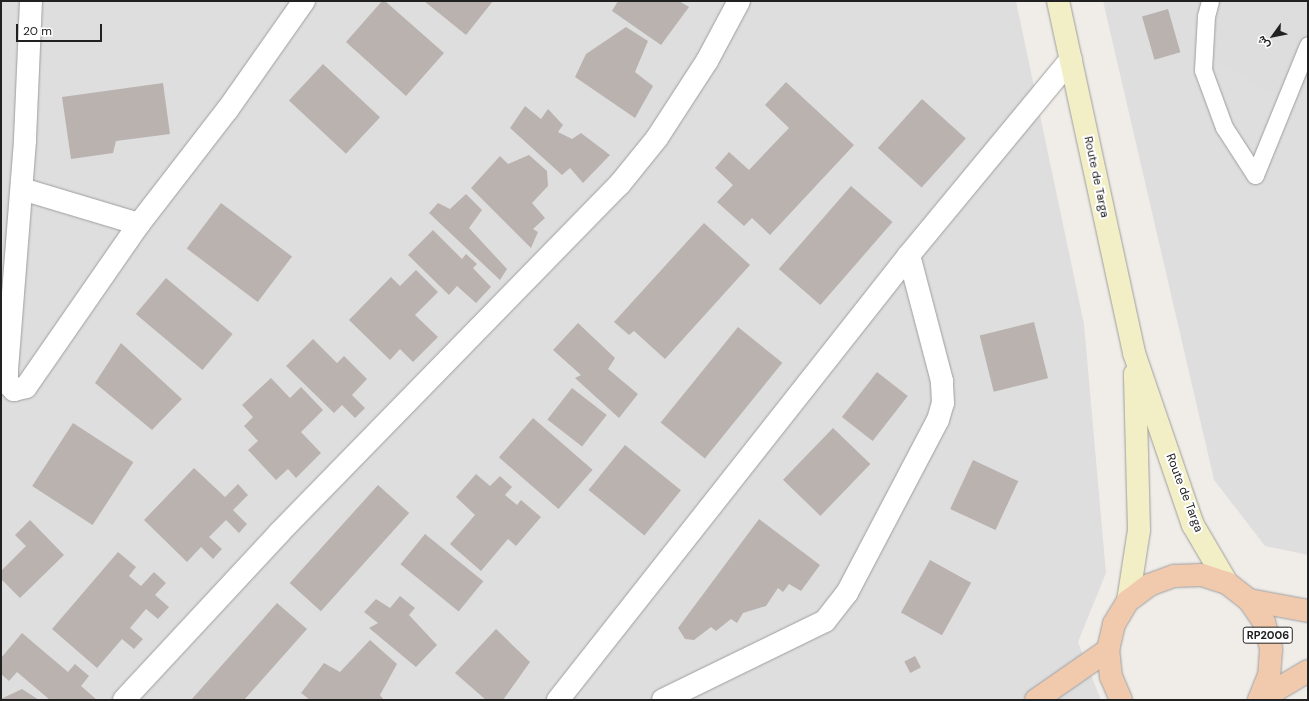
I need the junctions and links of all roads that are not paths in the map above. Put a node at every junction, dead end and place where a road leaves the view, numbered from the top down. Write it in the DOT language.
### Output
graph roads {
  1 [pos="31,1"];
  2 [pos="304,1"];
  3 [pos="739,1"];
  4 [pos="1058,1"];
  5 [pos="1210,1"];
  6 [pos="1308,45"];
  7 [pos="1071,59"];
  8 [pos="22,189"];
  9 [pos="139,224"];
  10 [pos="909,255"];
  11 [pos="1134,353"];
  12 [pos="1227,583"];
  13 [pos="1249,600"];
  14 [pos="1128,602"];
  15 [pos="1308,611"];
  16 [pos="1108,650"];
  17 [pos="1308,671"];
  18 [pos="124,700"];
  19 [pos="558,700"];
  20 [pos="663,700"];
  21 [pos="1036,700"];
  22 [pos="1122,700"];
  23 [pos="1259,700"];
  1 -- 8 [label="street"];
  2 -- 9 [label="street"];
  3 -- 18 [label="street"];
  4 -- 7 [label="main road, Route de Targa / RP2006"];
  5 -- 6 [label="lane"];
  7 -- 10 [label="street"];
  7 -- 11 [label="main road, Route de Targa / RP2006"];
  8 -- 9 [label="street"];
  8 -- 9 [label="street"];
  10 -- 19 [label="street"];
  10 -- 20 [label="street"];
  11 -- 12 [label="main road, Route de Targa / RP2006"];
  11 -- 14 [label="main road, Route de Targa / RP2006"];
  12 -- 13 [label="main road, RP2006"];
  12 -- 14 [label="main road, RP2006"];
  13 -- 15 [label="main road"];
  13 -- 23 [label="main road, RP2006"];
  14 -- 16 [label="main road, RP2006"];
  16 -- 21 [label="main road"];
  16 -- 22 [label="main road, RP2006"];
  17 -- 23 [label="main road"];
}
